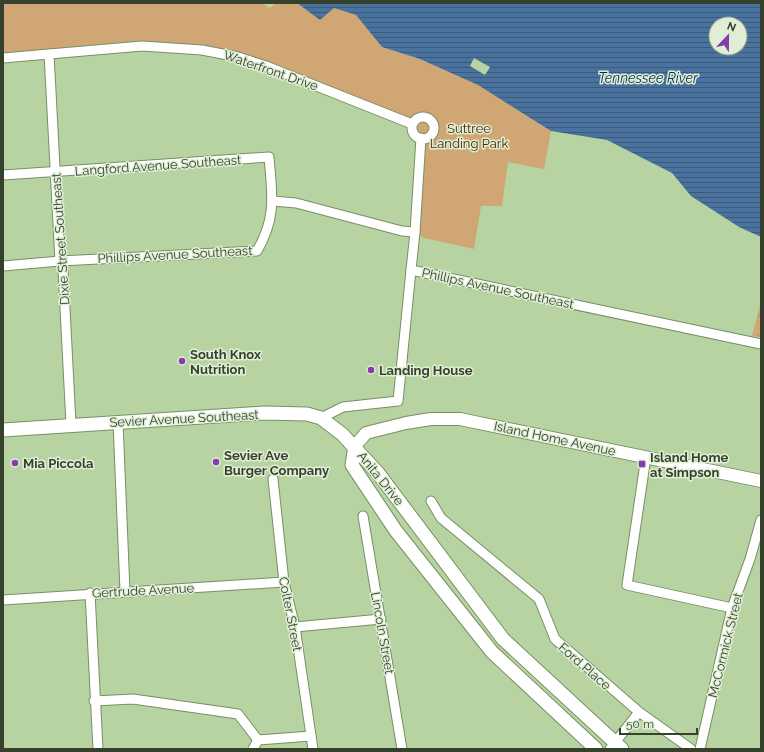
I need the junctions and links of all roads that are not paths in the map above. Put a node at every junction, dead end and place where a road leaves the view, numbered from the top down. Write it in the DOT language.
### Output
graph roads {
  1 [pos="49,54"];
  2 [pos="3,58"];
  3 [pos="412,124"];
  4 [pos="421,138"];
  5 [pos="55,172"];
  6 [pos="3,175"];
  7 [pos="273,201"];
  8 [pos="415,232"];
  9 [pos="60,261"];
  10 [pos="3,266"];
  11 [pos="411,270"];
  12 [pos="761,344"];
  13 [pos="321,418"];
  14 [pos="118,422"];
  15 [pos="71,424"];
  16 [pos="3,430"];
  17 [pos="355,446"];
  18 [pos="646,457"];
  19 [pos="274,478"];
  20 [pos="761,481"];
  21 [pos="431,501"];
  22 [pos="363,516"];
  23 [pos="761,520"];
  24 [pos="284,582"];
  25 [pos="125,591"];
  26 [pos="90,593"];
  27 [pos="3,600"];
  28 [pos="732,608"];
  29 [pos="381,619"];
  30 [pos="295,627"];
  31 [pos="94,701"];
  32 [pos="639,712"];
  33 [pos="311,736"];
  34 [pos="258,740"];
  35 [pos="616,747"];
  36 [pos="98,749"];
  37 [pos="253,749"];
  38 [pos="313,749"];
  39 [pos="402,749"];
  40 [pos="596,749"];
  41 [pos="691,749"];
  42 [pos="700,749"];
  1 -- 2 [label="street, Waterfront Drive"];
  1 -- 3 [label="street, Waterfront Drive"];
  1 -- 5 [label="street, Dixie Street Southeast"];
  3 -- 4 [label="street"];
  3 -- 4 [label="street"];
  4 -- 8 [label="street"];
  5 -- 6 [label="street, Langford Avenue Southeast"];
  5 -- 7 [label="street, Langford Avenue Southeast"];
  5 -- 9 [label="street, Dixie Street Southeast"];
  7 -- 8 [label="street"];
  7 -- 9 [label="street, Phillips Avenue Southeast"];
  8 -- 11 [label="street, Phillips Avenue Southeast"];
  9 -- 10 [label="street, Phillips Avenue Southeast"];
  9 -- 15 [label="street, Dixie Street Southeast"];
  11 -- 12 [label="street, Phillips Avenue Southeast"];
  11 -- 13 [label="street"];
  13 -- 14 [label="main road, Sevier Avenue Southeast"];
  13 -- 17 [label="main road, Sevier Avenue Southeast"];
  14 -- 15 [label="main road, Sevier Avenue Southeast"];
  14 -- 25 [label="street"];
  15 -- 16 [label="main road, Sevier Avenue Southeast"];
  17 -- 18 [label="street, Island Home Avenue"];
  17 -- 35 [label="main road, Anita Drive"];
  17 -- 40 [label="main road, Anita Drive"];
  18 -- 20 [label="street, Island Home Avenue"];
  18 -- 28 [label="street"];
  19 -- 24 [label="street, Colter Street"];
  21 -- 32 [label="street, Ford Place"];
  22 -- 29 [label="street, Lincoln Street"];
  23 -- 28 [label="street, McCormick Street"];
  24 -- 25 [label="street, Gertrude Avenue"];
  24 -- 30 [label="street, Colter Street"];
  25 -- 26 [label="street, Gertrude Avenue"];
  26 -- 27 [label="street, Gertrude Avenue"];
  26 -- 31 [label="street"];
  28 -- 42 [label="street, McCormick Street"];
  29 -- 30 [label="street"];
  29 -- 39 [label="street, Lincoln Street"];
  30 -- 33 [label="street, Colter Street"];
  31 -- 34 [label="street"];
  31 -- 36 [label="street"];
  32 -- 35 [label="street"];
  32 -- 41 [label="street, Ford Place"];
  33 -- 34 [label="street"];
  33 -- 38 [label="street, Colter Street"];
  34 -- 37 [label="street"];
}
